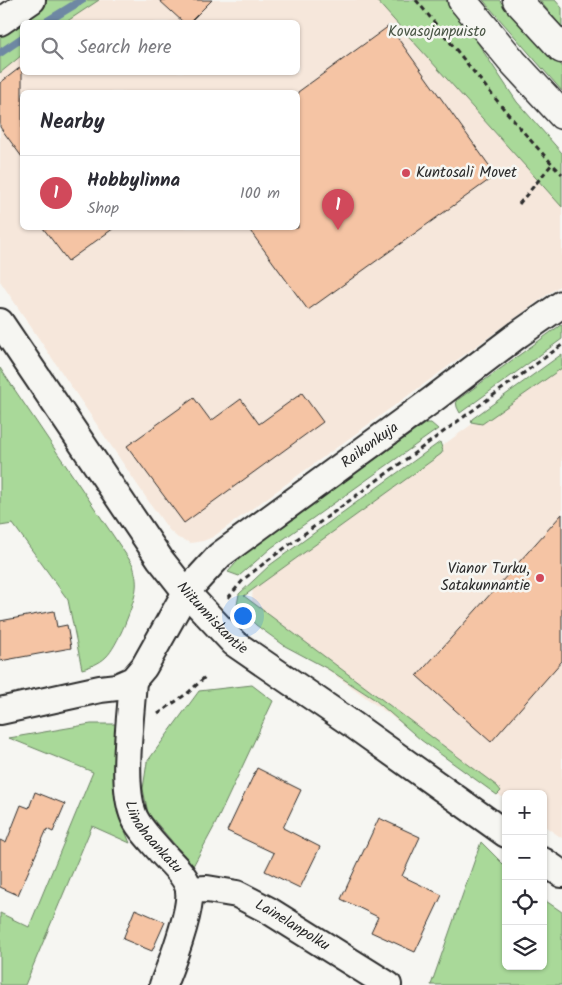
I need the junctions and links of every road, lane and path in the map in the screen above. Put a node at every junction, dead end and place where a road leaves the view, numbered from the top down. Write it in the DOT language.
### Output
graph roads {
  1 [pos="32,0"];
  2 [pos="416,0"];
  3 [pos="462,0"];
  4 [pos="517,0"];
  5 [pos="0,22"];
  6 [pos="562,49"];
  7 [pos="562,115"];
  8 [pos="552,164"];
  9 [pos="562,174"];
  10 [pos="520,204"];
  11 [pos="562,304"];
  12 [pos="0,322"];
  13 [pos="562,345"];
  14 [pos="186,592"];
  15 [pos="228,599"];
  16 [pos="206,676"];
  17 [pos="133,680"];
  18 [pos="0,711"];
  19 [pos="156,715"];
  20 [pos="502,831"];
  21 [pos="547,864"];
  22 [pos="562,874"];
  23 [pos="189,890"];
  24 [pos="163,985"];
  25 [pos="388,985"];
  1 -- 5 [label="street"];
  2 -- 8 [label="path"];
  3 -- 7 [label="main road"];
  4 -- 6 [label="main road"];
  8 -- 9 [label="path"];
  8 -- 10 [label="path"];
  11 -- 14 [label="street, Raikonkuja"];
  12 -- 14 [label="street, Niitunniskantie"];
  13 -- 15 [label="path"];
  14 -- 17 [label="street"];
  14 -- 20 [label="street, Niitunniskantie"];
  16 -- 19 [label="path"];
  17 -- 18 [label="street"];
  17 -- 23 [label="street, Liinahaankatu"];
  21 -- 22 [label="street"];
  23 -- 24 [label="street, Liinahaankatu"];
  23 -- 25 [label="street, Lainelanpolku"];
}
